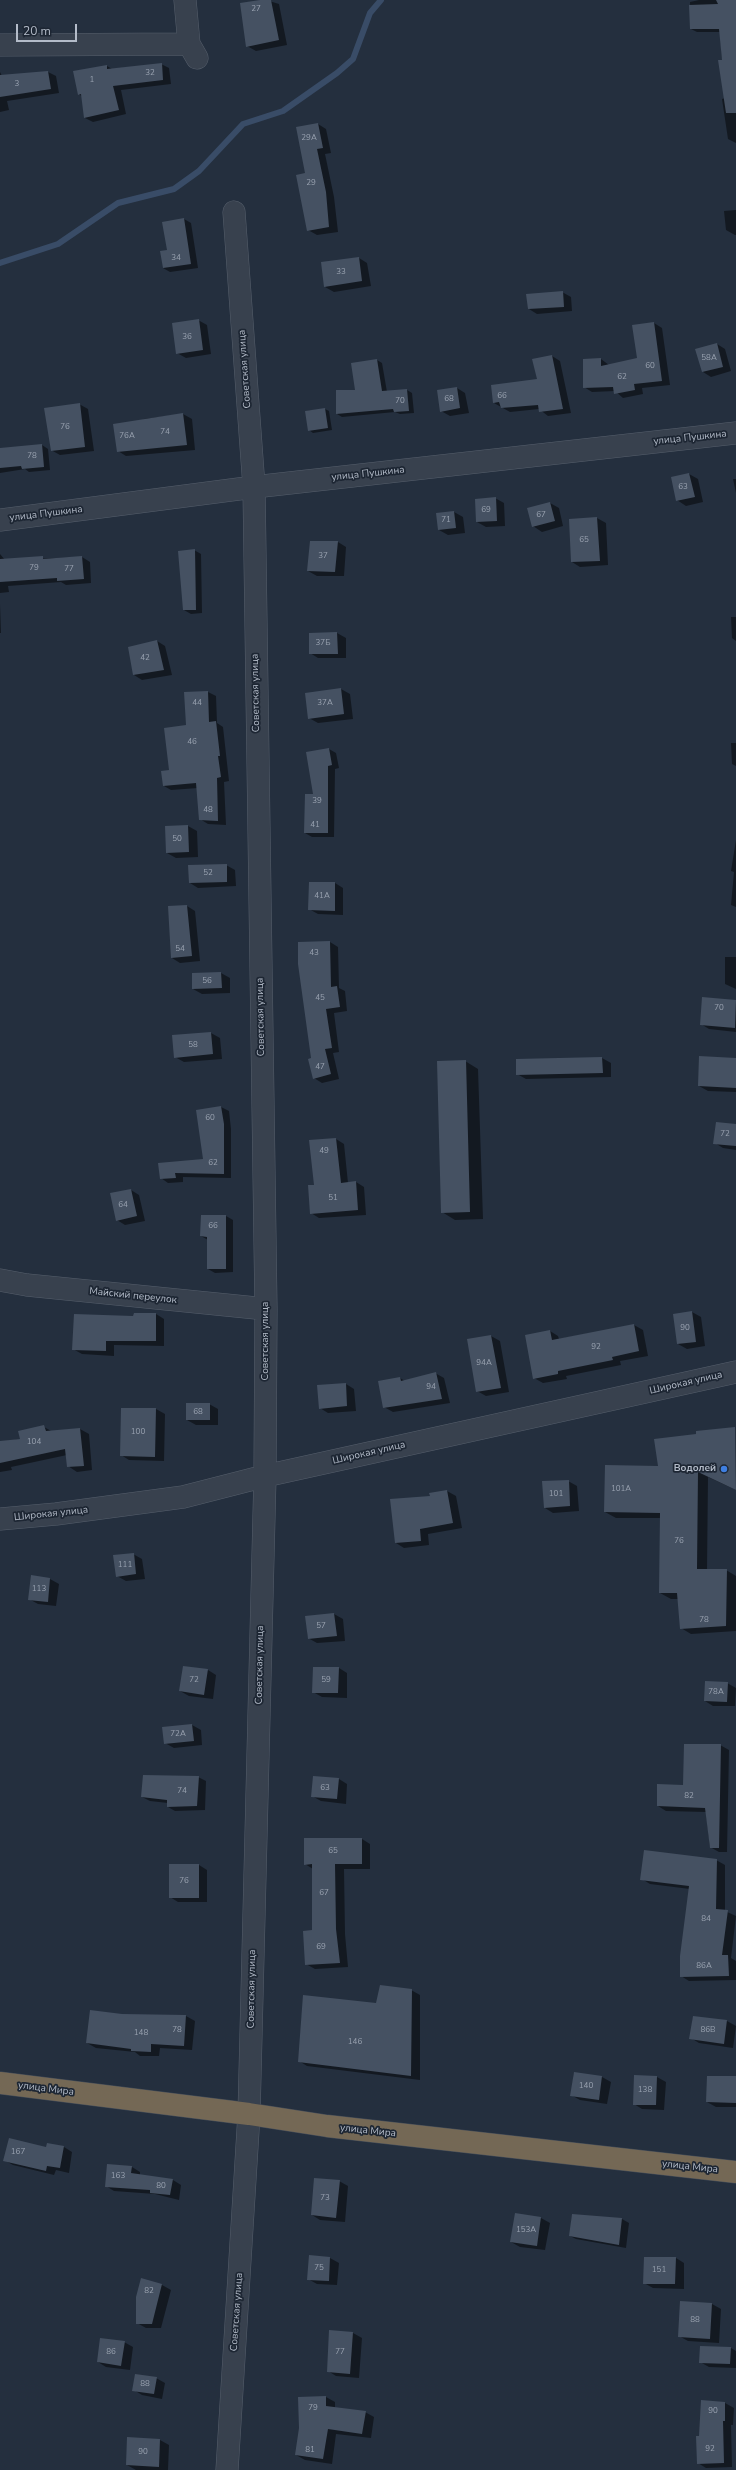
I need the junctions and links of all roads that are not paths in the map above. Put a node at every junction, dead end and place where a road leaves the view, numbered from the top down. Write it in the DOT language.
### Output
graph roads {
  1 [pos="185,0"];
  2 [pos="0,45"];
  3 [pos="234,212"];
  4 [pos="736,432"];
  5 [pos="254,487"];
  6 [pos="0,520"];
  7 [pos="0,1280"];
  8 [pos="266,1309"];
  9 [pos="736,1372"];
  10 [pos="265,1476"];
  11 [pos="0,1519"];
  12 [pos="0,2083"];
  13 [pos="249,2114"];
  14 [pos="736,2172"];
  15 [pos="227,2470"];
  1 -- 2 [label="street"];
  3 -- 5 [label="street, Советская улица"];
  4 -- 5 [label="street, улица Пушкина"];
  5 -- 6 [label="street, улица Пушкина"];
  5 -- 8 [label="street, Советская улица"];
  7 -- 8 [label="street, Майский переулок"];
  8 -- 10 [label="street, Советская улица"];
  9 -- 10 [label="street, Широкая улица"];
  10 -- 11 [label="street, Широкая улица"];
  10 -- 13 [label="street, Советская улица"];
  12 -- 13 [label="highway, улица Мира"];
  13 -- 14 [label="highway, улица Мира"];
  13 -- 15 [label="street, Советская улица"];
}
